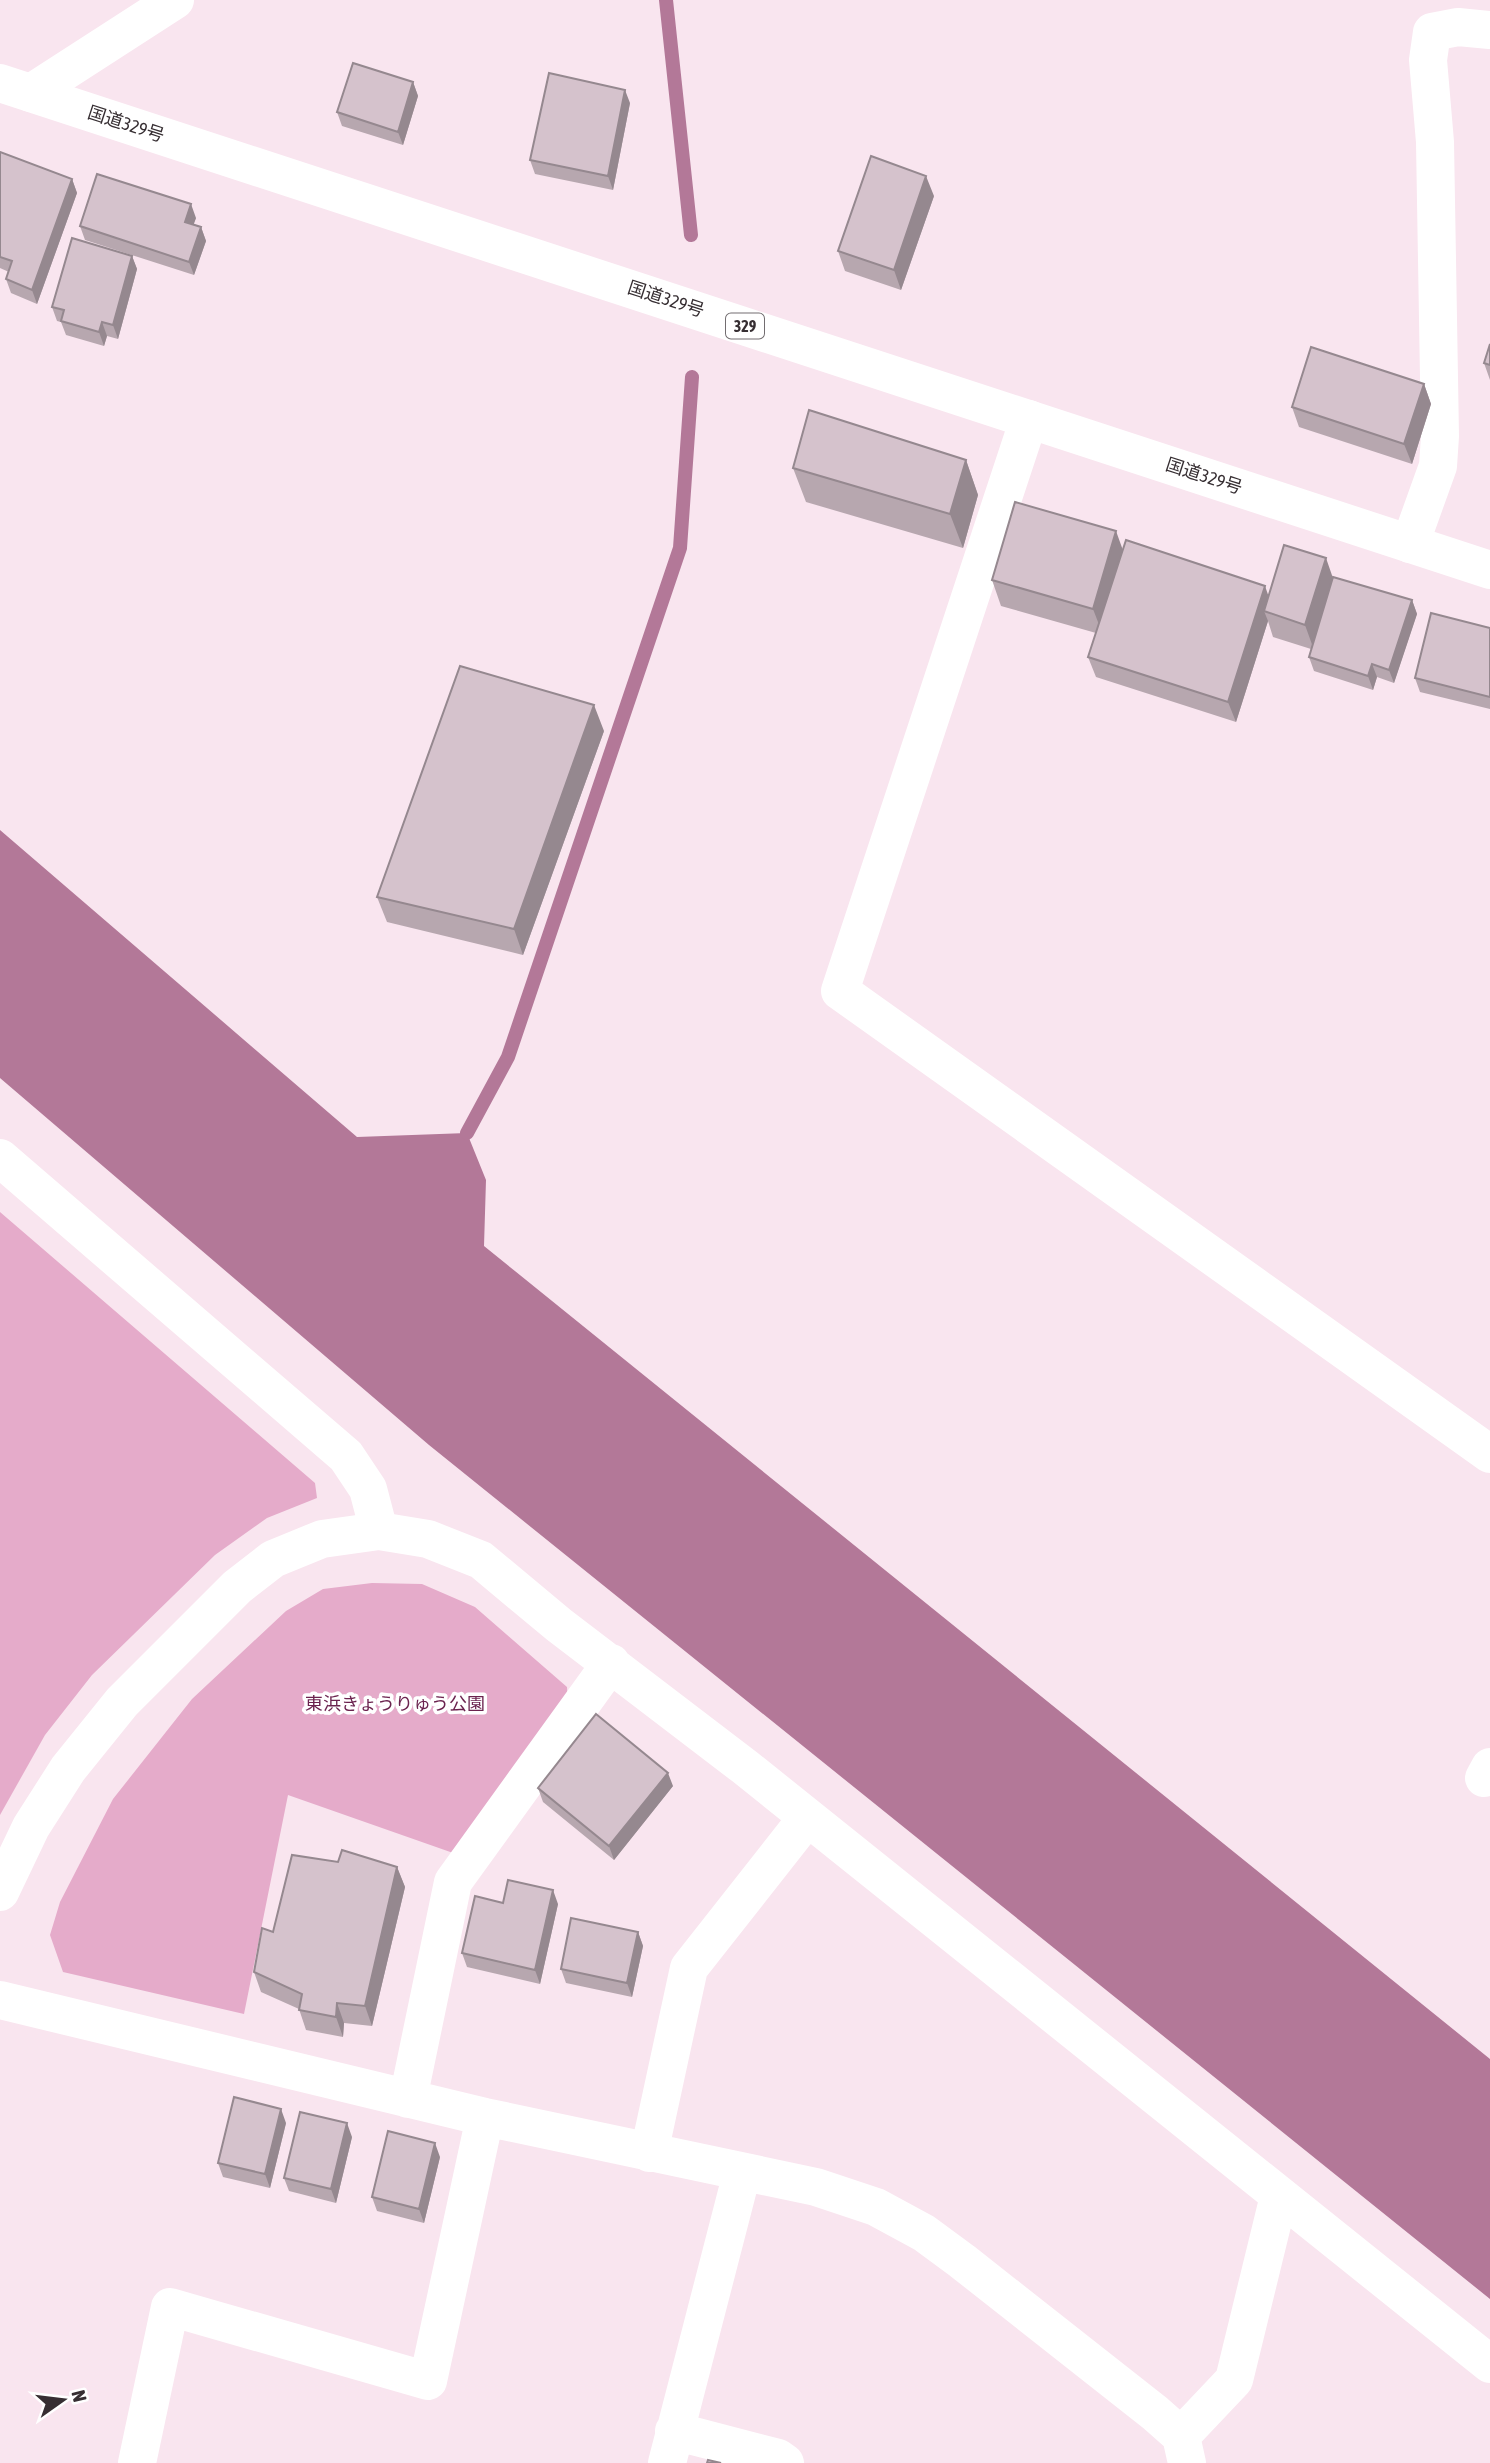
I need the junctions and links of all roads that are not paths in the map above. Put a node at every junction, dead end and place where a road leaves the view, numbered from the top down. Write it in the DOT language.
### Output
graph roads {
  1 [pos="175,0"];
  2 [pos="1490,30"];
  3 [pos="15,88"];
  4 [pos="1029,419"];
  5 [pos="1410,544"];
  6 [pos="1490,570"];
  7 [pos="0,1158"];
  8 [pos="1490,1454"];
  9 [pos="379,1531"];
  10 [pos="611,1663"];
  11 [pos="807,1818"];
  12 [pos="0,1892"];
  13 [pos="0,2000"];
  14 [pos="408,2099"];
  15 [pos="485,2117"];
  16 [pos="649,2153"];
  17 [pos="742,2173"];
  18 [pos="1279,2196"];
  19 [pos="1490,2364"];
  20 [pos="670,2447"];
  21 [pos="1184,2449"];
  22 [pos="136,2463"];
  23 [pos="785,2463"];
  1 -- 3 [label="main road"];
  2 -- 5 [label="main road"];
  3 -- 4 [label="main road, 国道329号 / 329"];
  4 -- 5 [label="main road, 国道329号 / 329"];
  4 -- 8 [label="main road"];
  5 -- 6 [label="main road, 国道329号 / 329"];
  7 -- 9 [label="main road"];
  9 -- 10 [label="main road"];
  9 -- 12 [label="main road"];
  10 -- 11 [label="main road"];
  10 -- 14 [label="main road"];
  11 -- 16 [label="main road"];
  11 -- 18 [label="main road"];
  13 -- 14 [label="main road"];
  14 -- 15 [label="main road"];
  15 -- 16 [label="main road"];
  15 -- 22 [label="main road"];
  16 -- 17 [label="main road"];
  17 -- 20 [label="main road"];
  17 -- 21 [label="main road"];
  18 -- 19 [label="main road"];
  18 -- 21 [label="main road"];
  20 -- 23 [label="main road"];
}
